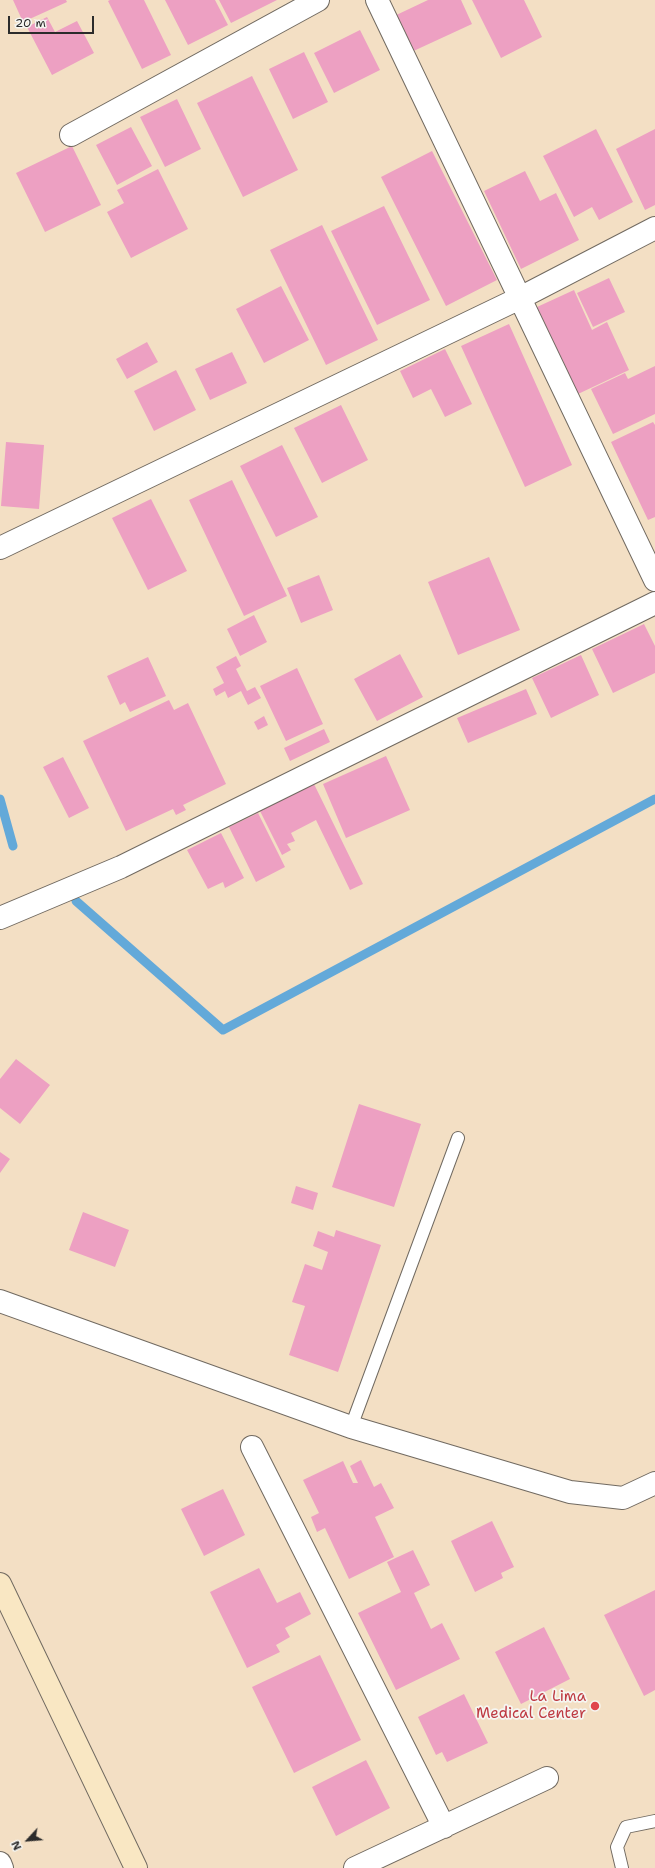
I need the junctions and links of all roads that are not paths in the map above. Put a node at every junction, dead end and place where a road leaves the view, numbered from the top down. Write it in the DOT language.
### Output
graph roads {
  1 [pos="318,0"];
  2 [pos="377,0"];
  3 [pos="71,135"];
  4 [pos="655,228"];
  5 [pos="520,298"];
  6 [pos="0,548"];
  7 [pos="655,580"];
  8 [pos="655,603"];
  9 [pos="0,918"];
  10 [pos="458,1138"];
  11 [pos="0,1301"];
  12 [pos="351,1426"];
  13 [pos="252,1447"];
  14 [pos="655,1483"];
  15 [pos="0,1584"];
  16 [pos="547,1778"];
  17 [pos="655,1821"];
  18 [pos="444,1827"];
  19 [pos="0,1863"];
  20 [pos="2,1868"];
  21 [pos="136,1868"];
  22 [pos="355,1868"];
  23 [pos="622,1868"];
  1 -- 3 [label="street"];
  2 -- 5 [label="street"];
  4 -- 5 [label="street"];
  5 -- 6 [label="street"];
  5 -- 7 [label="street"];
  8 -- 9 [label="street"];
  10 -- 12 [label="lane"];
  11 -- 12 [label="street"];
  12 -- 14 [label="street"];
  13 -- 18 [label="street"];
  15 -- 21 [label="street"];
  16 -- 18 [label="street"];
  17 -- 23 [label="lane"];
  18 -- 22 [label="street"];
  19 -- 20 [label="street"];
}
